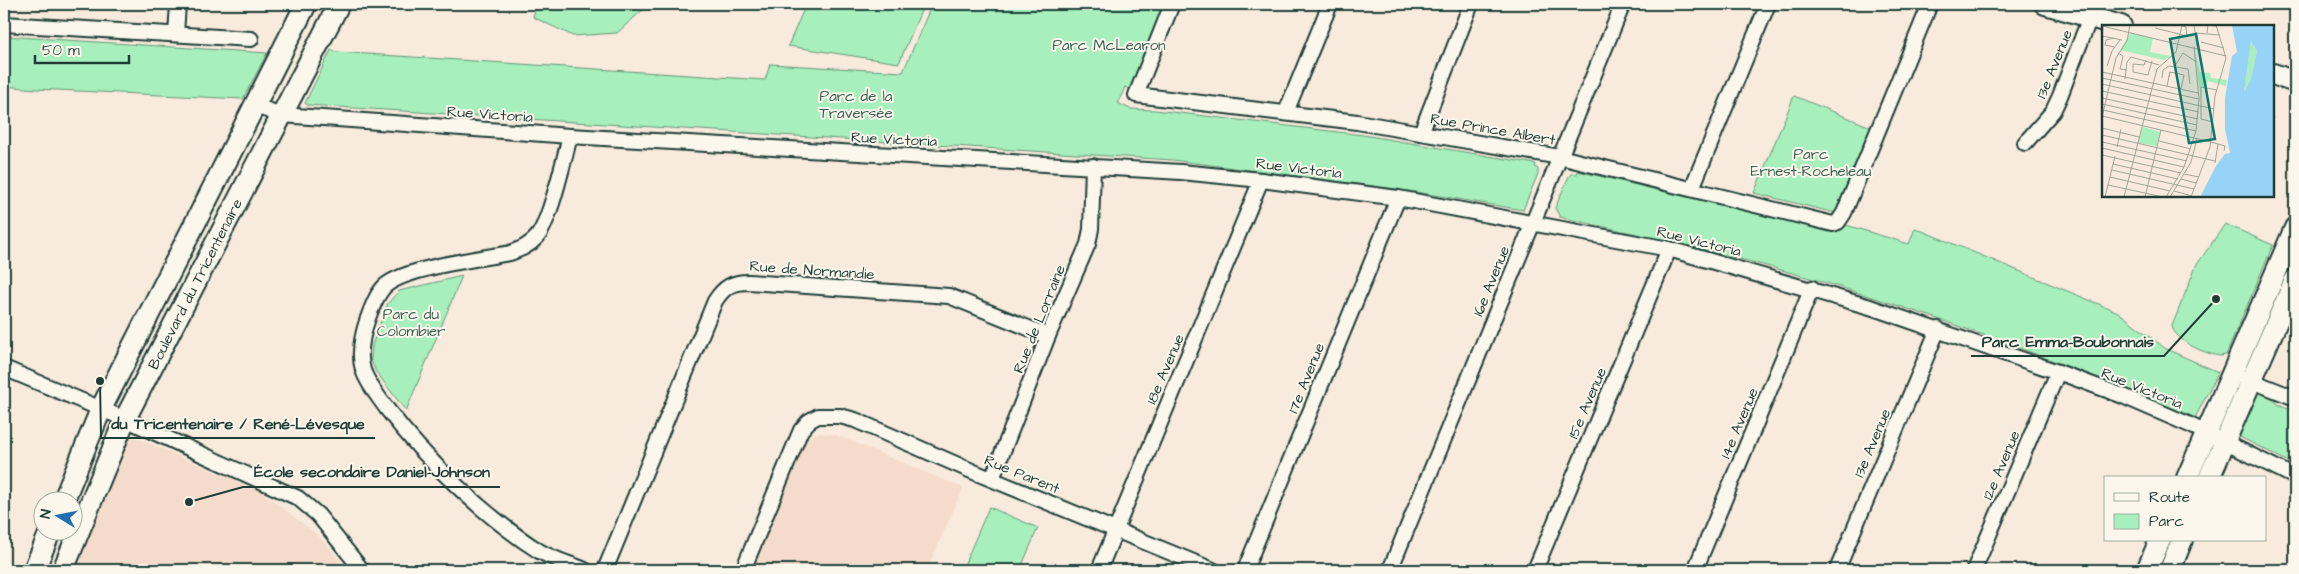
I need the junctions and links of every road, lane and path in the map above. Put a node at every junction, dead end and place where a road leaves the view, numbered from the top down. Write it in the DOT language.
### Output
graph roads {
  1 [pos="178,4"];
  2 [pos="306,4"];
  3 [pos="339,4"];
  4 [pos="1172,4"];
  5 [pos="1330,4"];
  6 [pos="1471,4"];
  7 [pos="1623,4"];
  8 [pos="1768,4"];
  9 [pos="1930,4"];
  10 [pos="2045,4"];
  11 [pos="2090,17"];
  12 [pos="4,24"];
  13 [pos="2118,25"];
  14 [pos="176,34"];
  15 [pos="252,39"];
  16 [pos="2274,74"];
  17 [pos="2295,82"];
  18 [pos="255,106"];
  19 [pos="1286,112"];
  20 [pos="282,115"];
  21 [pos="1421,133"];
  22 [pos="570,136"];
  23 [pos="2025,143"];
  24 [pos="1560,157"];
  25 [pos="1094,166"];
  26 [pos="1261,180"];
  27 [pos="1692,188"];
  28 [pos="1398,198"];
  29 [pos="1532,222"];
  30 [pos="2295,228"];
  31 [pos="1669,249"];
  32 [pos="2290,257"];
  33 [pos="2295,280"];
  34 [pos="1812,288"];
  35 [pos="1938,329"];
  36 [pos="1048,336"];
  37 [pos="4,368"];
  38 [pos="2058,372"];
  39 [pos="2232,373"];
  40 [pos="2252,381"];
  41 [pos="2295,398"];
  42 [pos="101,409"];
  43 [pos="125,419"];
  44 [pos="2206,433"];
  45 [pos="2225,442"];
  46 [pos="2188,476"];
  47 [pos="2210,476"];
  48 [pos="2295,477"];
  49 [pos="992,479"];
  50 [pos="67,492"];
  51 [pos="1116,530"];
  52 [pos="46,542"];
  53 [pos="2159,542"];
  54 [pos="2181,542"];
  55 [pos="34,570"];
  56 [pos="63,570"];
  57 [pos="362,570"];
  58 [pos="584,570"];
  59 [pos="604,570"];
  60 [pos="743,570"];
  61 [pos="1099,570"];
  62 [pos="1213,570"];
  63 [pos="1244,570"];
  64 [pos="1390,570"];
  65 [pos="1535,570"];
  66 [pos="1695,570"];
  67 [pos="1837,570"];
  68 [pos="1974,570"];
  69 [pos="2147,570"];
  70 [pos="2170,570"];
  1 -- 14 [label="street"];
  2 -- 18 [label="street, Boulevard du Tricentenaire"];
  3 -- 20 [label="street, Boulevard du Tricentenaire"];
  4 -- 19 [label="street, Rue Prince Albert"];
  5 -- 19 [label="street"];
  6 -- 21 [label="street"];
  7 -- 24 [label="street, 16e Avenue"];
  8 -- 27 [label="street"];
  9 -- 27 [label="street, Rue Prince Albert"];
  10 -- 11 [label="street"];
  11 -- 13 [label="street"];
  11 -- 23 [label="street, 13e Avenue"];
  12 -- 14 [label="street"];
  14 -- 15 [label="street"];
  16 -- 17 [label="street"];
  18 -- 20 [label="street, Rue Victoria"];
  18 -- 42 [label="street, Boulevard du Tricentenaire"];
  19 -- 21 [label="street, Rue Prince Albert"];
  20 -- 22 [label="street, Rue Victoria"];
  20 -- 43 [label="street, Boulevard du Tricentenaire"];
  21 -- 24 [label="street, Rue Prince Albert"];
  22 -- 25 [label="street, Rue Victoria"];
  22 -- 58 [label="street"];
  24 -- 27 [label="street, Rue Prince Albert"];
  24 -- 29 [label="street, 16e Avenue"];
  25 -- 26 [label="street, Rue Victoria"];
  25 -- 36 [label="street, Rue de Lorraine"];
  26 -- 28 [label="street, Rue Victoria"];
  26 -- 51 [label="street, 18e Avenue"];
  28 -- 29 [label="street, Rue Victoria"];
  28 -- 63 [label="street, 17e Avenue"];
  29 -- 31 [label="street, Rue Victoria"];
  29 -- 64 [label="street, 16e Avenue"];
  30 -- 32 [label="street"];
  31 -- 34 [label="street, Rue Victoria"];
  31 -- 65 [label="street, 15e Avenue"];
  32 -- 39 [label="street"];
  33 -- 40 [label="street"];
  34 -- 35 [label="street, Rue Victoria"];
  34 -- 66 [label="street, 14e Avenue"];
  35 -- 38 [label="street, Rue Victoria"];
  35 -- 67 [label="street, 13e Avenue"];
  36 -- 49 [label="street, Rue de Lorraine"];
  36 -- 59 [label="street, Rue de Normandie"];
  37 -- 42 [label="street"];
  38 -- 44 [label="street, Rue Victoria"];
  38 -- 68 [label="street, 12e Avenue"];
  39 -- 40 [label="street"];
  39 -- 44 [label="street"];
  40 -- 41 [label="street"];
  40 -- 45 [label="street"];
  42 -- 43 [label="street"];
  42 -- 50 [label="street, Boulevard du Tricentenaire"];
  43 -- 56 [label="street, Boulevard du Tricentenaire"];
  43 -- 57 [label="street"];
  44 -- 45 [label="street, Rue Victoria"];
  44 -- 46 [label="street"];
  45 -- 47 [label="street"];
  45 -- 48 [label="street, Rue Victoria"];
  49 -- 51 [label="street, Rue Parent"];
  49 -- 60 [label="street, Rue Parent"];
  51 -- 61 [label="street, 18e Avenue"];
  51 -- 62 [label="street, Rue Parent"];
  52 -- 55 [label="street"];
  53 -- 69 [label="street"];
  54 -- 70 [label="street"];
}
